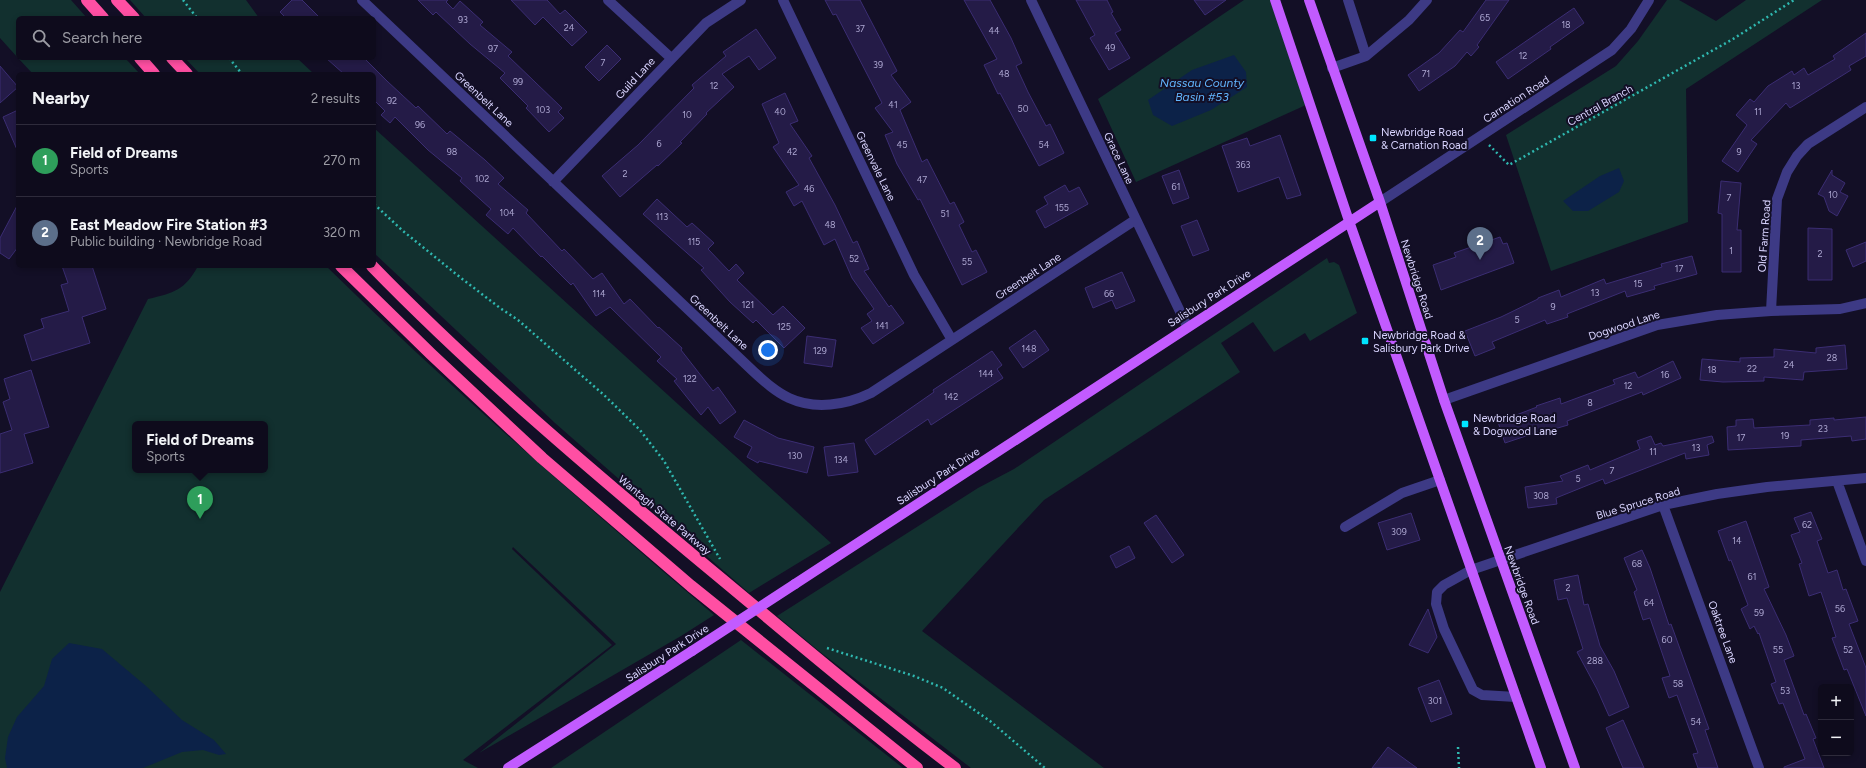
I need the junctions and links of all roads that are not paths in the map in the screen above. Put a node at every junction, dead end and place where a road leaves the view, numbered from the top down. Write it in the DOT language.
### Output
graph roads {
  1 [pos="87,0"];
  2 [pos="117,0"];
  3 [pos="362,0"];
  4 [pos="608,0"];
  5 [pos="741,0"];
  6 [pos="783,0"];
  7 [pos="1031,0"];
  8 [pos="1275,0"];
  9 [pos="1309,0"];
  10 [pos="1348,0"];
  11 [pos="1427,0"];
  12 [pos="1649,0"];
  13 [pos="101,16"];
  14 [pos="132,16"];
  15 [pos="1366,56"];
  16 [pos="671,58"];
  17 [pos="142,60"];
  18 [pos="174,60"];
  19 [pos="1332,68"];
  20 [pos="152,72"];
  21 [pos="185,72"];
  22 [pos="1866,107"];
  23 [pos="553,182"];
  24 [pos="1380,202"];
  25 [pos="1136,220"];
  26 [pos="1349,222"];
  27 [pos="343,268"];
  28 [pos="374,268"];
  29 [pos="1866,303"];
  30 [pos="1771,311"];
  31 [pos="1187,326"];
  32 [pos="952,340"];
  33 [pos="1444,400"];
  34 [pos="1866,478"];
  35 [pos="1440,480"];
  36 [pos="1837,481"];
  37 [pos="1663,505"];
  38 [pos="1345,527"];
  39 [pos="1501,560"];
  40 [pos="1866,561"];
  41 [pos="1471,570"];
  42 [pos="1516,697"];
  43 [pos="508,768"];
  44 [pos="917,768"];
  45 [pos="955,768"];
  46 [pos="1541,768"];
  47 [pos="1575,768"];
  48 [pos="1759,768"];
  1 -- 13 [label="highway"];
  2 -- 14 [label="highway"];
  3 -- 23 [label="street, Greenbelt Lane"];
  4 -- 16 [label="street"];
  5 -- 16 [label="street, Guild Lane"];
  6 -- 32 [label="street, Greenvale Lane"];
  7 -- 25 [label="street, Grace Lane"];
  8 -- 26 [label="main road"];
  9 -- 19 [label="main road, Newbridge Road"];
  10 -- 15 [label="street"];
  11 -- 15 [label="street"];
  12 -- 24 [label="street, Carnation Road"];
  15 -- 19 [label="street"];
  16 -- 23 [label="street, Guild Lane"];
  17 -- 20 [label="highway"];
  18 -- 21 [label="highway"];
  19 -- 24 [label="main road, Newbridge Road"];
  22 -- 30 [label="street, Old Farm Road"];
  23 -- 32 [label="street, Greenbelt Lane"];
  24 -- 26 [label="main road, Salisbury Park Drive"];
  24 -- 33 [label="main road, Newbridge Road"];
  25 -- 31 [label="street, Grace Lane"];
  25 -- 32 [label="street, Greenbelt Lane"];
  26 -- 31 [label="main road, Salisbury Park Drive"];
  26 -- 35 [label="main road"];
  27 -- 44 [label="highway"];
  28 -- 45 [label="highway, Wantagh State Parkway"];
  29 -- 30 [label="street, Dogwood Lane"];
  30 -- 33 [label="street, Dogwood Lane"];
  31 -- 43 [label="main road, Salisbury Park Drive, bridge"];
  33 -- 39 [label="main road, Newbridge Road"];
  34 -- 36 [label="street, Blue Spruce Road"];
  35 -- 38 [label="street"];
  35 -- 41 [label="main road"];
  36 -- 37 [label="street, Blue Spruce Road"];
  36 -- 40 [label="street"];
  37 -- 39 [label="street, Blue Spruce Road"];
  37 -- 48 [label="street, Oaktree Lane"];
  39 -- 41 [label="street, Blue Spruce Road"];
  39 -- 47 [label="main road, Newbridge Road"];
  41 -- 42 [label="main road"];
  41 -- 42 [label="street, Blue Spruce Road"];
  42 -- 46 [label="main road"];
}
